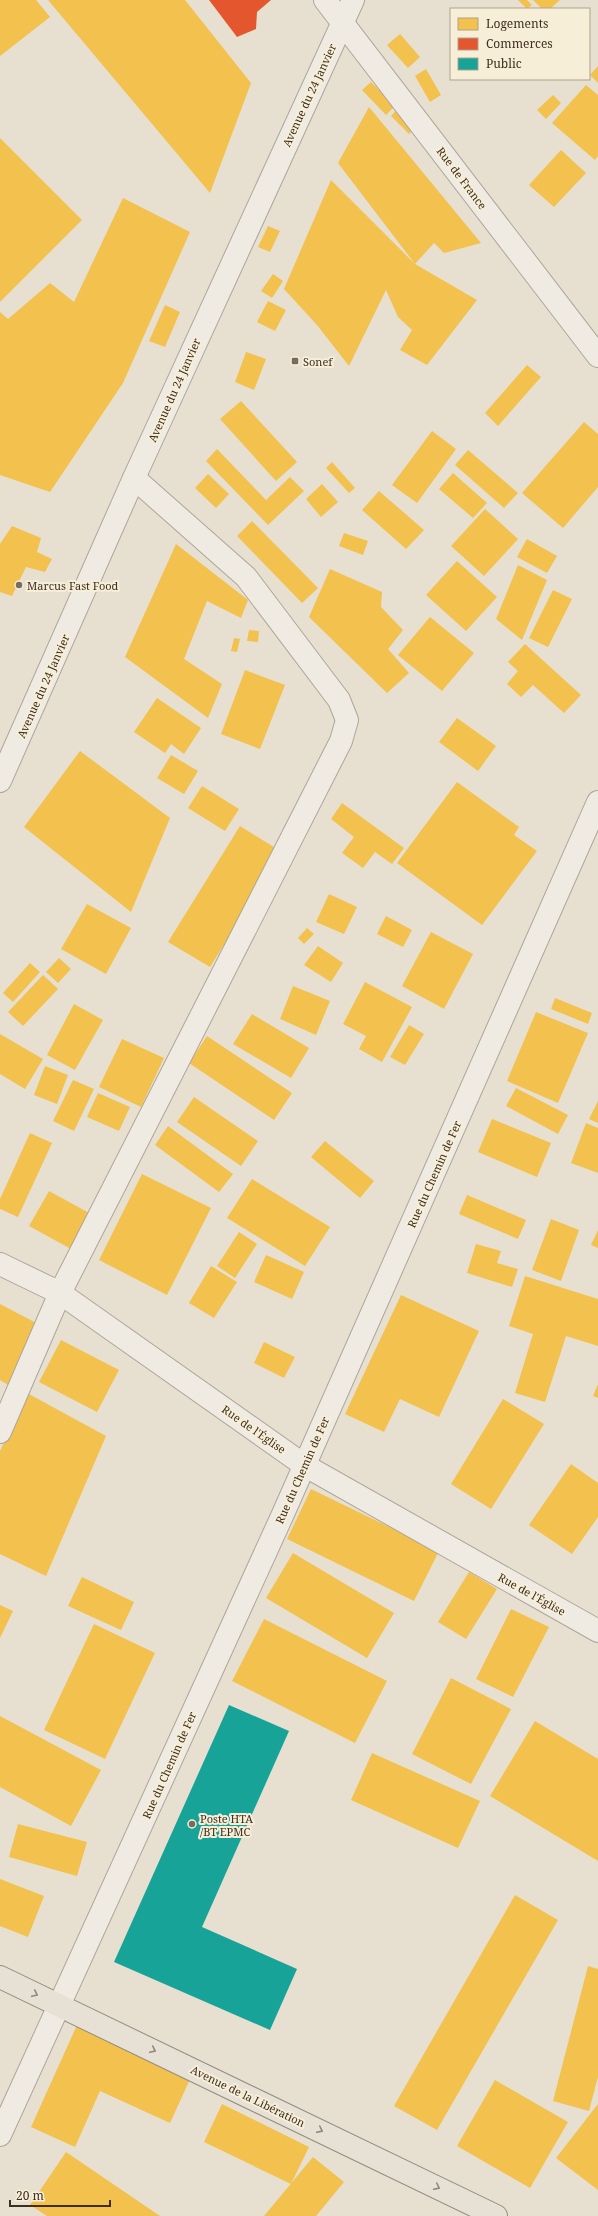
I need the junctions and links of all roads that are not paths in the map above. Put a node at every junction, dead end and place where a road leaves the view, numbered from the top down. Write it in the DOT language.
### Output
graph roads {
  1 [pos="325,0"];
  2 [pos="353,0"];
  3 [pos="343,22"];
  4 [pos="598,356"];
  5 [pos="134,478"];
  6 [pos="0,781"];
  7 [pos="598,802"];
  8 [pos="0,1264"];
  9 [pos="60,1293"];
  10 [pos="0,1432"];
  11 [pos="304,1465"];
  12 [pos="598,1631"];
  13 [pos="0,1977"];
  14 [pos="60,2006"];
  15 [pos="0,2135"];
  16 [pos="496,2216"];
  1 -- 3 [label="street, Rue de France"];
  2 -- 3 [label="street, Avenue du 24 Janvier"];
  3 -- 4 [label="street, Rue de France"];
  3 -- 5 [label="street, Avenue du 24 Janvier"];
  5 -- 6 [label="street, Avenue du 24 Janvier"];
  5 -- 9 [label="street"];
  7 -- 11 [label="street, Rue du Chemin de Fer"];
  8 -- 9 [label="street, Rue de l'Église"];
  9 -- 10 [label="street"];
  9 -- 11 [label="street, Rue de l'Église"];
  11 -- 12 [label="street, Rue de l'Église"];
  11 -- 14 [label="street, Rue du Chemin de Fer"];
  13 -- 14 [label="main road, Avenue de la Libération, one-way"];
  14 -- 15 [label="street, Rue du Chemin de Fer"];
  14 -- 16 [label="main road, Avenue de la Libération, one-way"];
}
